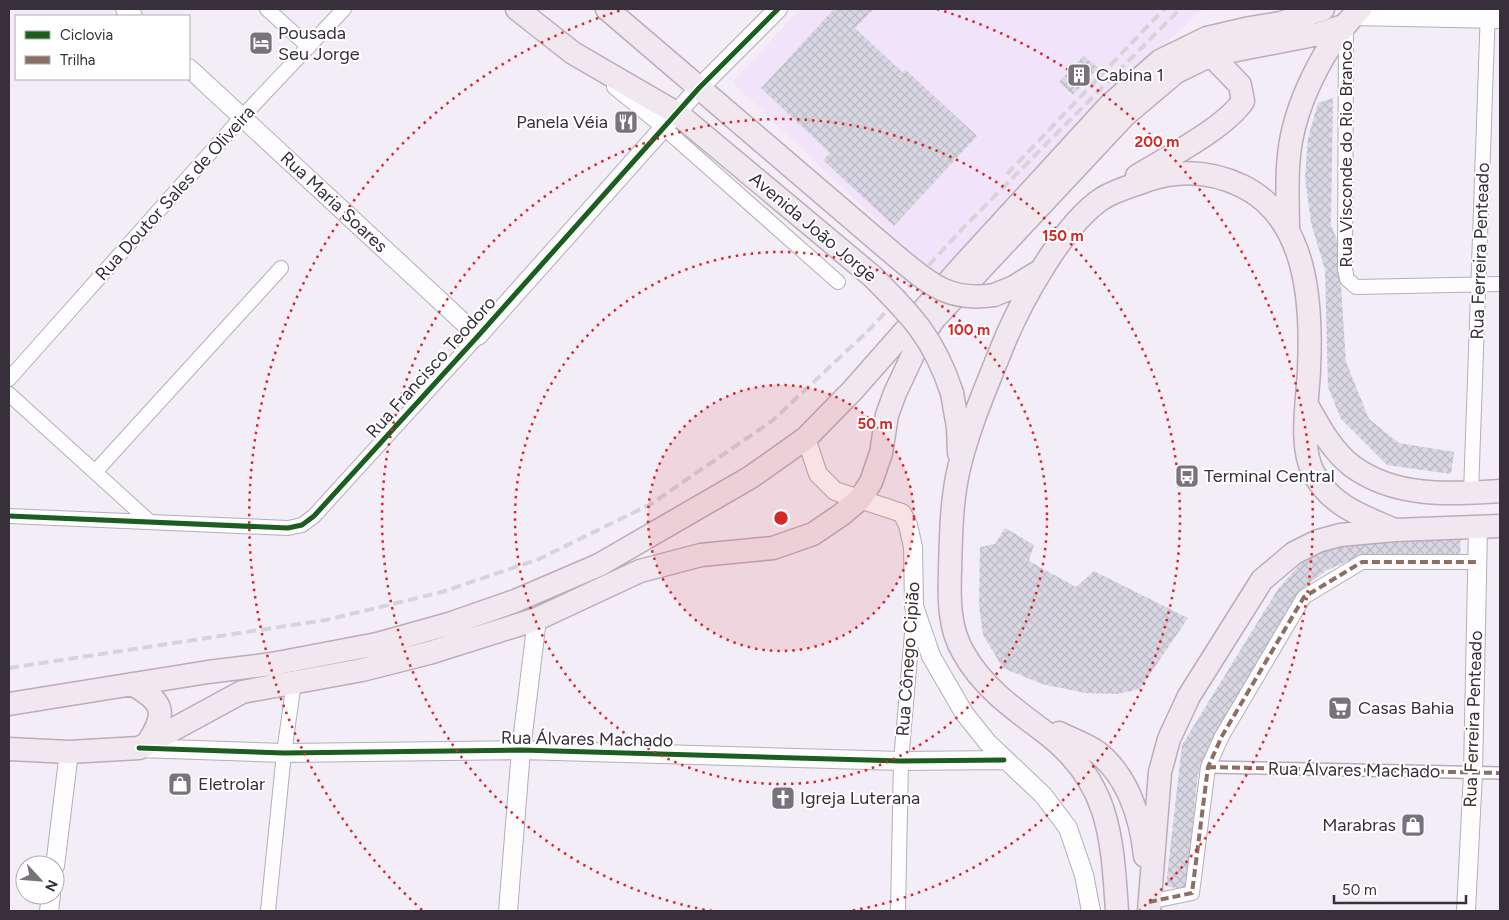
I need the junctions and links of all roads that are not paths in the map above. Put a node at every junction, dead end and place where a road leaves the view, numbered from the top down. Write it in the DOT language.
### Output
graph roads {
  1 [pos="267,9"];
  2 [pos="344,9"];
  3 [pos="517,9"];
  4 [pos="607,9"];
  5 [pos="778,9"];
  6 [pos="1321,10"];
  7 [pos="1492,16"];
  8 [pos="1351,18"];
  9 [pos="309,47"];
  10 [pos="1211,54"];
  11 [pos="190,69"];
  12 [pos="699,88"];
  13 [pos="242,117"];
  14 [pos="671,121"];
  15 [pos="1104,197"];
  16 [pos="1288,232"];
  17 [pos="281,268"];
  18 [pos="1040,271"];
  19 [pos="838,282"];
  20 [pos="1500,284"];
  21 [pos="1479,285"];
  22 [pos="478,336"];
  23 [pos="9,379"];
  24 [pos="9,394"];
  25 [pos="1306,404"];
  26 [pos="806,438"];
  27 [pos="959,469"];
  28 [pos="95,472"];
  29 [pos="1500,491"];
  30 [pos="1471,493"];
  31 [pos="860,498"];
  32 [pos="9,516"];
  33 [pos="150,522"];
  34 [pos="1489,526"];
  35 [pos="1395,530"];
  36 [pos="1478,562"];
  37 [pos="914,606"];
  38 [pos="537,619"];
  39 [pos="294,682"];
  40 [pos="132,684"];
  41 [pos="9,704"];
  42 [pos="1018,712"];
  43 [pos="144,744"];
  44 [pos="9,749"];
  45 [pos="521,750"];
  46 [pos="69,752"];
  47 [pos="284,753"];
  48 [pos="1004,760"];
  49 [pos="900,761"];
  50 [pos="1208,767"];
  51 [pos="1474,772"];
  52 [pos="1500,773"];
  53 [pos="56,855"];
  54 [pos="1149,907"];
  55 [pos="268,911"];
  56 [pos="508,911"];
  57 [pos="898,911"];
  58 [pos="1091,911"];
  59 [pos="1117,911"];
  60 [pos="1466,911"];
  1 -- 9 [label="street"];
  2 -- 9 [label="street, Rua Doutor Sales de Oliveira"];
  3 -- 14 [label="main road, Avenida João Jorge"];
  4 -- 12 [label="main road, Avenida João Jorge"];
  5 -- 12 [label="street, Rua Francisco Teodoro"];
  6 -- 26 [label="main road"];
  7 -- 8 [label="street"];
  7 -- 21 [label="street, Rua Ferreira Penteado"];
  8 -- 10 [label="main road"];
  8 -- 16 [label="main road"];
  8 -- 21 [label="street, Rua Visconde do Rio Branco"];
  9 -- 13 [label="street, Rua Doutor Sales de Oliveira"];
  10 -- 15 [label="main road"];
  10 -- 31 [label="main road"];
  11 -- 13 [label="street, Rua Maria Soares"];
  12 -- 14 [label="street, Rua Francisco Teodoro"];
  12 -- 18 [label="main road, Avenida João Jorge, bridge"];
  13 -- 22 [label="street, Rua Maria Soares"];
  13 -- 23 [label="street, Rua Doutor Sales de Oliveira"];
  14 -- 19 [label="street, Avenida João Jorge"];
  14 -- 22 [label="street, Rua Francisco Teodoro"];
  14 -- 27 [label="main road, Avenida João Jorge, bridge"];
  15 -- 16 [label="main road"];
  15 -- 18 [label="main road"];
  16 -- 25 [label="main road"];
  17 -- 28 [label="street"];
  18 -- 27 [label="main road"];
  20 -- 21 [label="street, Rua Visconde do Rio Branco"];
  21 -- 30 [label="street, Rua Ferreira Penteado"];
  22 -- 33 [label="street, Rua Francisco Teodoro"];
  24 -- 28 [label="street"];
  25 -- 30 [label="main road"];
  25 -- 35 [label="main road"];
  26 -- 31 [label="street, Rua Cônego Cipião"];
  26 -- 40 [label="main road"];
  27 -- 42 [label="main road"];
  28 -- 33 [label="street"];
  29 -- 30 [label="main road"];
  31 -- 37 [label="street, Rua Cônego Cipião"];
  31 -- 38 [label="main road"];
  32 -- 33 [label="street, Rua Francisco Teodoro"];
  34 -- 35 [label="main road"];
  34 -- 36 [label="street, Rua Ferreira Penteado"];
  35 -- 54 [label="main road"];
  36 -- 50 [label="street"];
  36 -- 51 [label="street, Rua Ferreira Penteado"];
  37 -- 48 [label="street"];
  37 -- 49 [label="street, Rua Cônego Cipião"];
  38 -- 39 [label="main road"];
  38 -- 45 [label="street"];
  39 -- 43 [label="main road"];
  39 -- 47 [label="street"];
  40 -- 41 [label="main road"];
  40 -- 43 [label="main road"];
  42 -- 54 [label="main road"];
  42 -- 59 [label="main road"];
  43 -- 46 [label="main road, Rua Álvares Machado"];
  43 -- 47 [label="street, Rua Álvares Machado"];
  44 -- 46 [label="main road, Rua Álvares Machado"];
  45 -- 47 [label="street, Rua Álvares Machado"];
  45 -- 49 [label="street, Rua Álvares Machado"];
  45 -- 56 [label="street"];
  46 -- 53 [label="street"];
  47 -- 55 [label="street"];
  48 -- 49 [label="street, Rua Álvares Machado"];
  48 -- 58 [label="street"];
  49 -- 57 [label="street, Rua Cônego Cipião"];
  50 -- 51 [label="street, Rua Álvares Machado"];
  50 -- 54 [label="street"];
  51 -- 52 [label="street, Rua Álvares Machado"];
  51 -- 60 [label="street, Rua Ferreira Penteado"];
}
